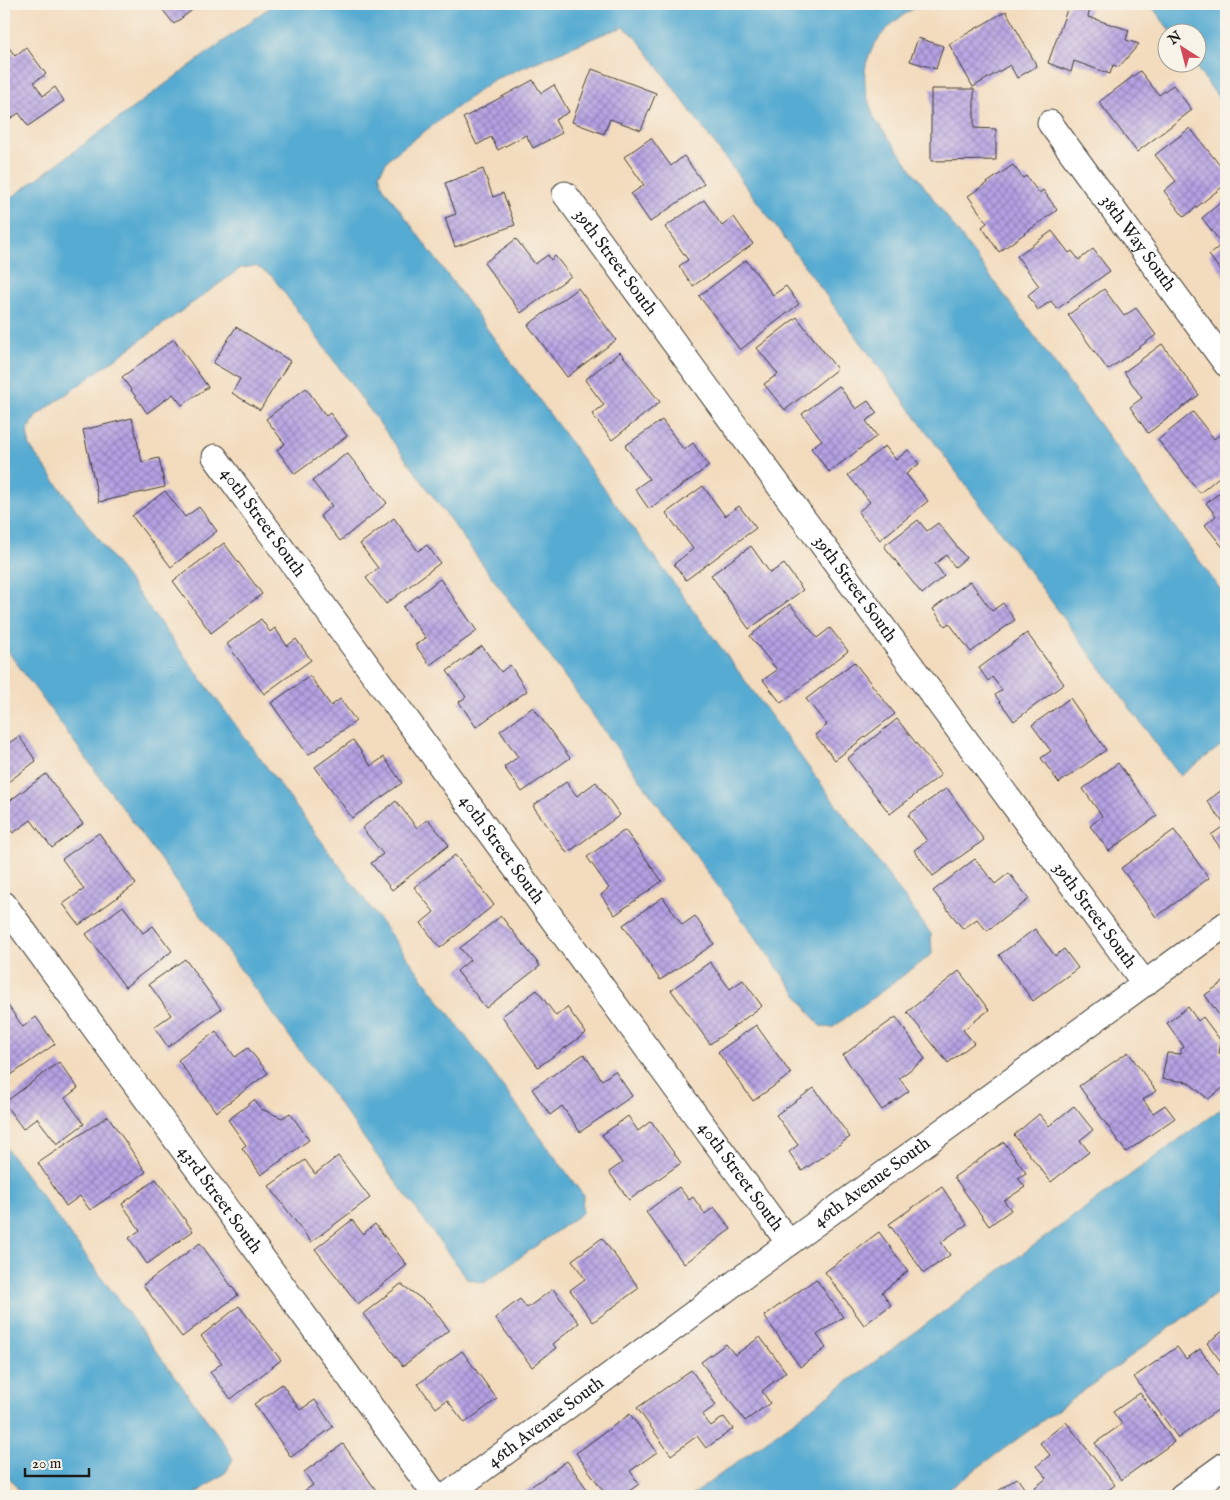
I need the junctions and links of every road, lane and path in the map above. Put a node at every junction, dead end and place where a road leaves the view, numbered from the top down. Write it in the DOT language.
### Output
graph roads {
  1 [pos="1050,123"];
  2 [pos="565,194"];
  3 [pos="1226,364"];
  4 [pos="215,457"];
  5 [pos="4,904"];
  6 [pos="1226,924"];
  7 [pos="1145,984"];
  8 [pos="790,1243"];
  9 [pos="1226,1464"];
  10 [pos="436,1496"];
  11 [pos="446,1496"];
  12 [pos="1182,1496"];
  1 -- 3 [label="street, 38th Way South"];
  2 -- 7 [label="street, 39th Street South"];
  4 -- 8 [label="street, 40th Street South"];
  5 -- 10 [label="street, 43rd Street South"];
  6 -- 7 [label="street, 46th Avenue South"];
  7 -- 8 [label="street, 46th Avenue South"];
  8 -- 11 [label="street, 46th Avenue South"];
  9 -- 12 [label="street"];
}
